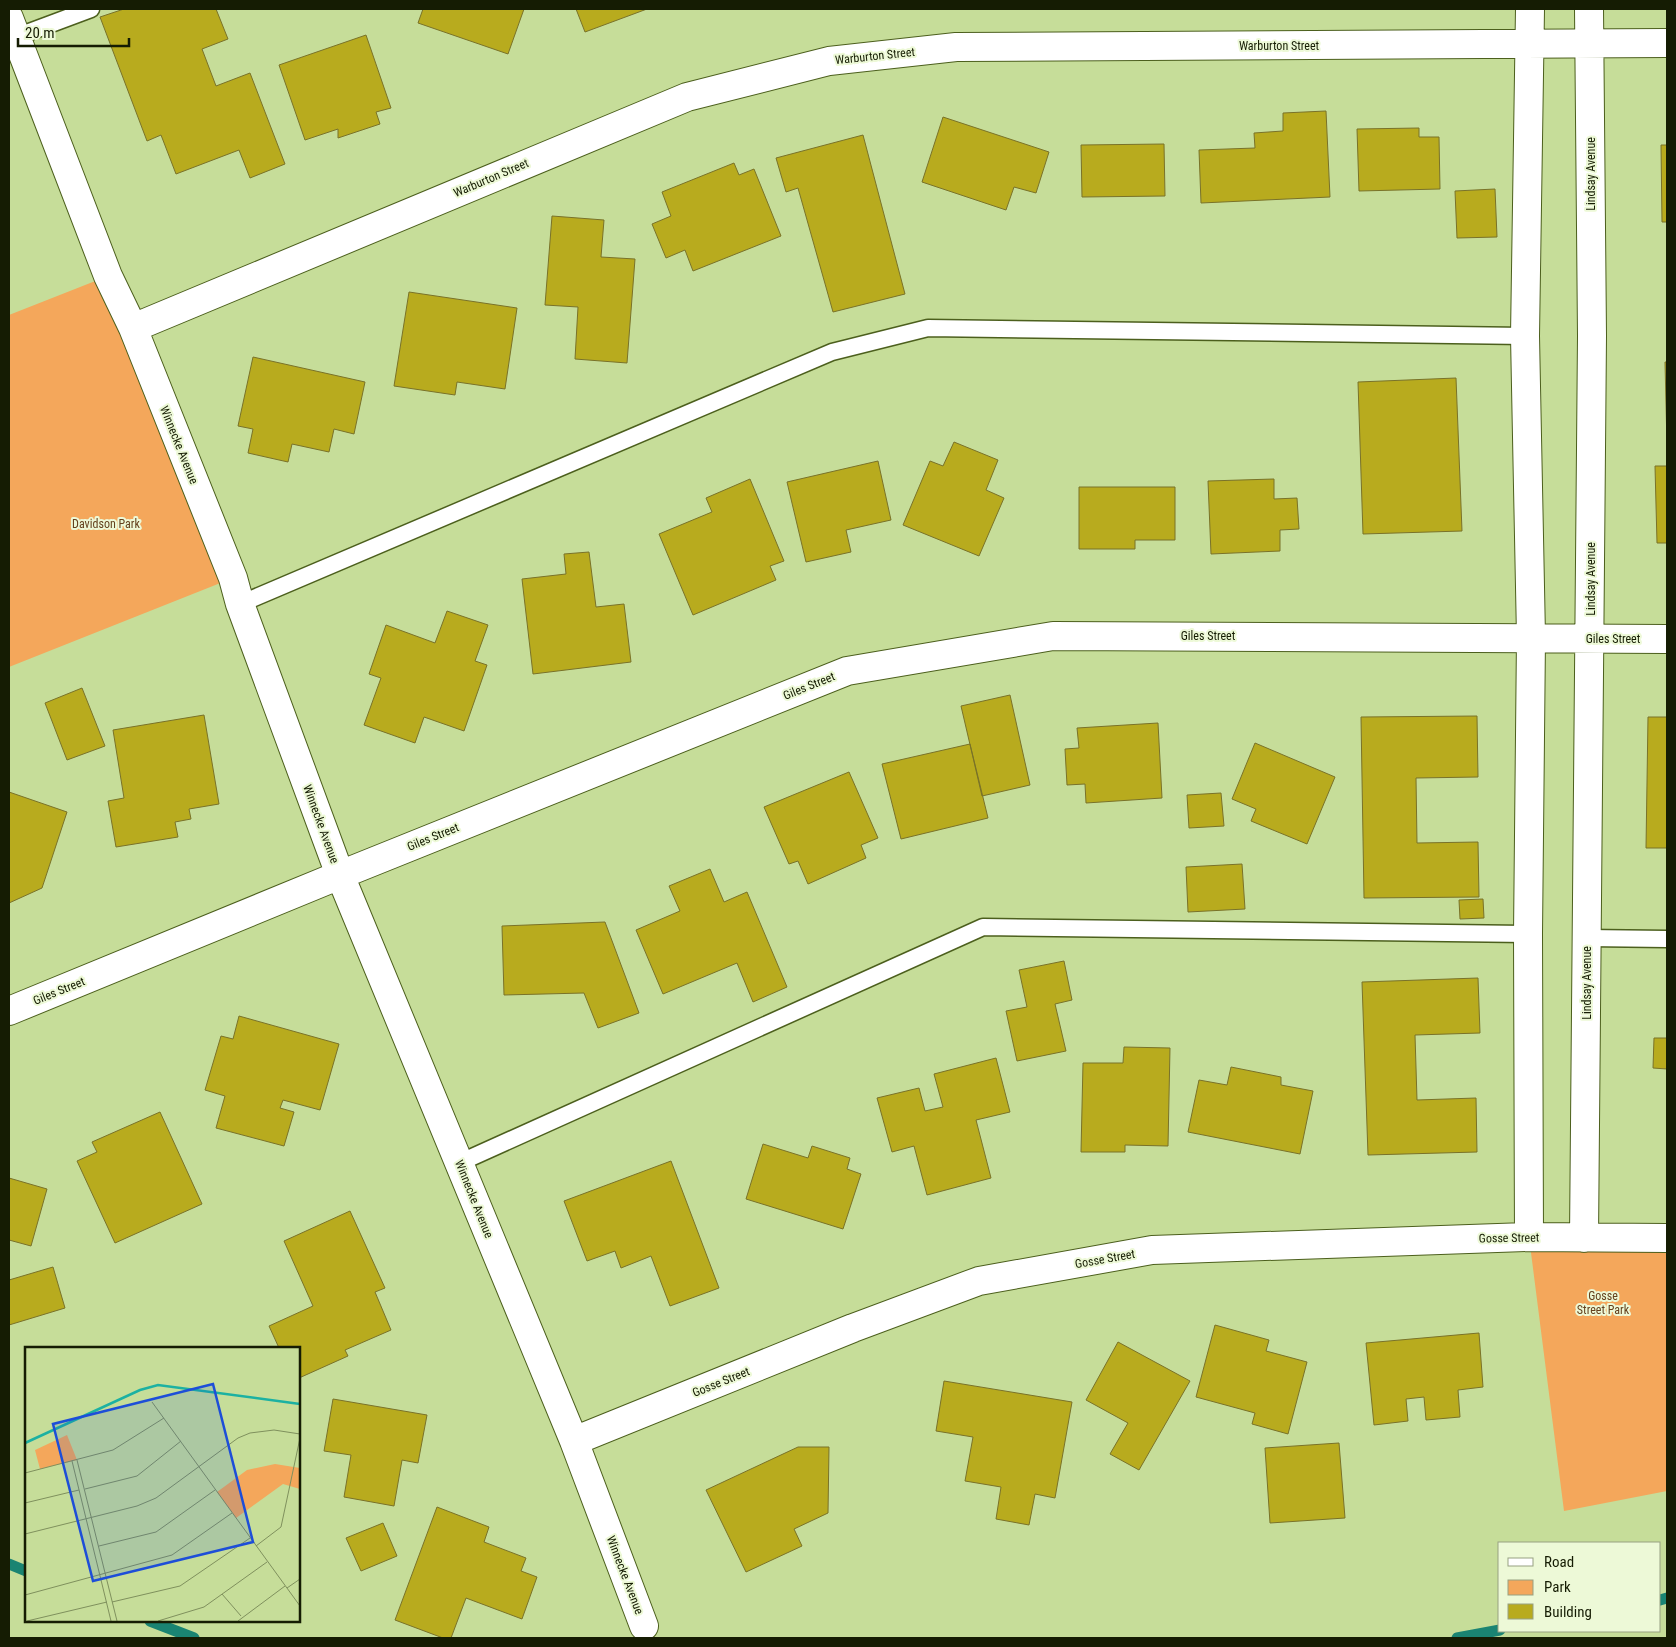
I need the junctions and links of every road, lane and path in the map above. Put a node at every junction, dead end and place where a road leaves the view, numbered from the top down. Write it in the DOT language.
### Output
graph roads {
  1 [pos="91,9"];
  2 [pos="1530,9"];
  3 [pos="1590,9"];
  4 [pos="12,28"];
  5 [pos="1667,43"];
  6 [pos="1590,44"];
  7 [pos="1529,45"];
  8 [pos="133,328"];
  9 [pos="1525,336"];
  10 [pos="240,604"];
  11 [pos="1531,637"];
  12 [pos="1590,639"];
  13 [pos="1667,639"];
  14 [pos="340,875"];
  15 [pos="1528,934"];
  16 [pos="1587,938"];
  17 [pos="1667,939"];
  18 [pos="9,1011"];
  19 [pos="459,1163"];
  20 [pos="1530,1237"];
  21 [pos="1584,1238"];
  22 [pos="1667,1238"];
  23 [pos="574,1441"];
  24 [pos="644,1626"];
  1 -- 4 [label="lane"];
  2 -- 7 [label="street"];
  3 -- 6 [label="street, Lindsay Avenue"];
  4 -- 8 [label="street, Winnecke Avenue"];
  5 -- 6 [label="street, Warburton Street"];
  6 -- 7 [label="street, Warburton Street"];
  6 -- 12 [label="street, Lindsay Avenue"];
  7 -- 8 [label="street, Warburton Street"];
  7 -- 9 [label="street"];
  8 -- 10 [label="street, Winnecke Avenue"];
  9 -- 10 [label="lane"];
  9 -- 11 [label="street"];
  10 -- 14 [label="street, Winnecke Avenue"];
  11 -- 12 [label="street, Giles Street"];
  11 -- 14 [label="street, Giles Street"];
  11 -- 15 [label="street"];
  12 -- 13 [label="street, Giles Street"];
  12 -- 16 [label="street, Lindsay Avenue"];
  14 -- 18 [label="street, Giles Street"];
  14 -- 19 [label="street, Winnecke Avenue"];
  15 -- 19 [label="lane"];
  15 -- 20 [label="street"];
  16 -- 17 [label="lane"];
  16 -- 21 [label="street, Lindsay Avenue"];
  19 -- 23 [label="street, Winnecke Avenue"];
  20 -- 21 [label="street, Gosse Street"];
  20 -- 23 [label="street, Gosse Street"];
  21 -- 22 [label="street, Gosse Street"];
  23 -- 24 [label="street, Winnecke Avenue"];
}
